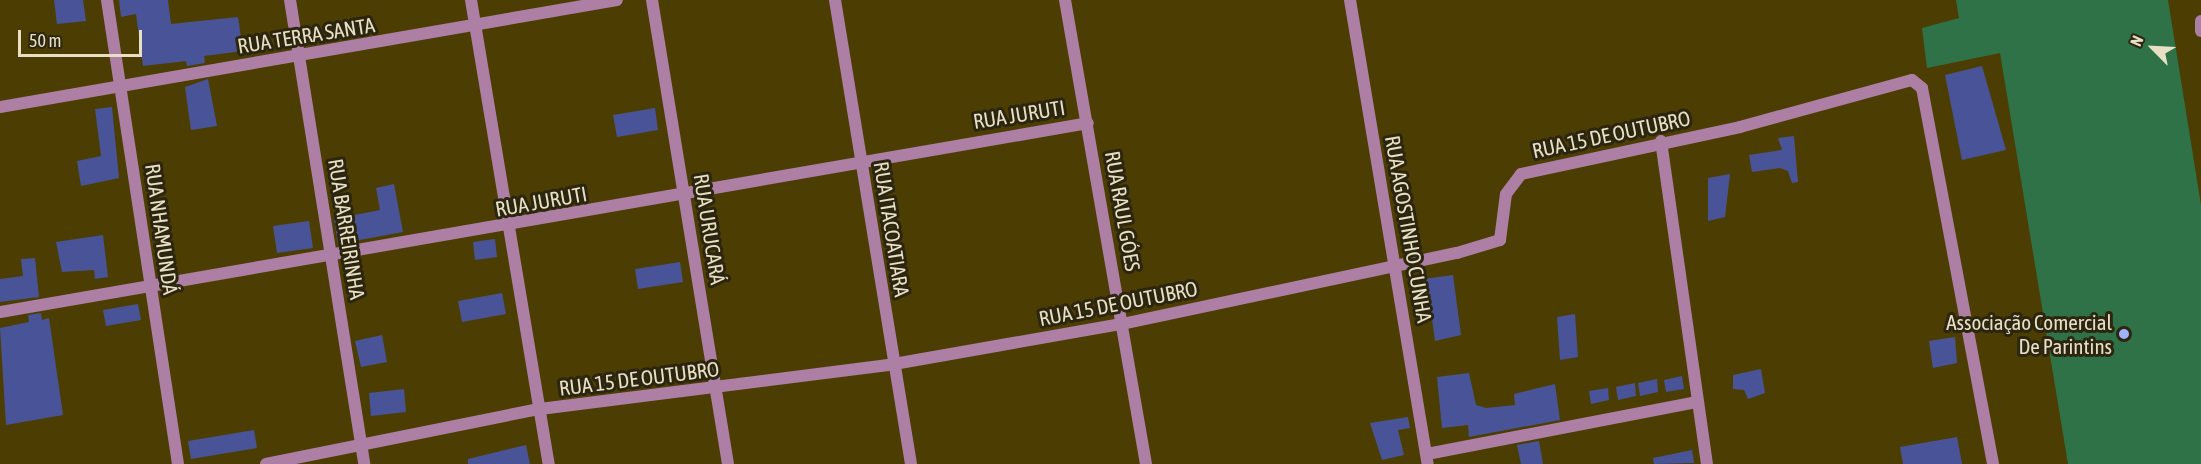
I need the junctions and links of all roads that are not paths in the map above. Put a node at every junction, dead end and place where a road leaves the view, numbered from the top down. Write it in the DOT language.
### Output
graph roads {
  1 [pos="107,0"];
  2 [pos="290,0"];
  3 [pos="471,0"];
  4 [pos="617,0"];
  5 [pos="652,0"];
  6 [pos="835,0"];
  7 [pos="1065,0"];
  8 [pos="1350,0"];
  9 [pos="2201,21"];
  10 [pos="475,27"];
  11 [pos="2201,29"];
  12 [pos="299,56"];
  13 [pos="122,86"];
  14 [pos="0,107"];
  15 [pos="1088,123"];
  16 [pos="1661,141"];
  17 [pos="862,160"];
  18 [pos="684,194"];
  19 [pos="510,226"];
  20 [pos="332,256"];
  21 [pos="1395,267"];
  22 [pos="150,285"];
  23 [pos="0,312"];
  24 [pos="1122,324"];
  25 [pos="894,364"];
  26 [pos="716,388"];
  27 [pos="1696,402"];
  28 [pos="540,409"];
  29 [pos="361,448"];
  30 [pos="1428,459"];
  31 [pos="178,464"];
  32 [pos="266,464"];
  33 [pos="364,464"];
  34 [pos="549,464"];
  35 [pos="728,464"];
  36 [pos="911,464"];
  37 [pos="1146,464"];
  38 [pos="1707,464"];
  39 [pos="1993,464"];
  1 -- 13 [label="street, RUA NHAMUNDÁ"];
  2 -- 12 [label="street, RUA BARREIRINHA"];
  3 -- 10 [label="street"];
  4 -- 10 [label="street, RUA TERRA SANTA"];
  5 -- 18 [label="street, RUA URUCARÁ"];
  6 -- 17 [label="street, RUA ITACOATIARA"];
  7 -- 15 [label="street, RUA RAUL GÓES"];
  8 -- 21 [label="street, RUA AGOSTINHO CUNHA"];
  9 -- 11 [label="street"];
  10 -- 12 [label="street, RUA TERRA SANTA"];
  10 -- 19 [label="street"];
  12 -- 13 [label="street, RUA TERRA SANTA"];
  12 -- 20 [label="street, RUA BARREIRINHA"];
  13 -- 14 [label="street, RUA TERRA SANTA"];
  13 -- 22 [label="street, RUA NHAMUNDÁ"];
  15 -- 17 [label="street, RUA JURUTI"];
  15 -- 24 [label="street, RUA RAUL GÓES"];
  16 -- 21 [label="street, RUA 15 DE OUTUBRO"];
  16 -- 27 [label="street"];
  16 -- 39 [label="street, RUA 15 DE OUTUBRO"];
  17 -- 18 [label="street, RUA JURUTI"];
  17 -- 25 [label="street, RUA ITACOATIARA"];
  18 -- 19 [label="street, RUA JURUTI"];
  18 -- 26 [label="street, RUA URUCARÁ"];
  19 -- 20 [label="street, RUA JURUTI"];
  19 -- 28 [label="street"];
  20 -- 22 [label="street, RUA JURUTI"];
  20 -- 29 [label="street, RUA BARREIRINHA"];
  21 -- 24 [label="street, RUA 15 DE OUTUBRO"];
  21 -- 30 [label="street, RUA AGOSTINHO CUNHA"];
  22 -- 23 [label="street, RUA JURUTI"];
  22 -- 31 [label="street, RUA NHAMUNDÁ"];
  24 -- 25 [label="street, RUA 15 DE OUTUBRO"];
  24 -- 37 [label="street, RUA RAUL GÓES"];
  25 -- 26 [label="street, RUA 15 DE OUTUBRO"];
  25 -- 36 [label="street, RUA ITACOATIARA"];
  26 -- 28 [label="street, RUA 15 DE OUTUBRO"];
  26 -- 35 [label="street, RUA URUCARÁ"];
  27 -- 30 [label="street"];
  27 -- 38 [label="street"];
  28 -- 29 [label="street, RUA 15 DE OUTUBRO"];
  28 -- 34 [label="street"];
  29 -- 32 [label="street, RUA 15 DE OUTUBRO"];
  29 -- 33 [label="street, RUA BARREIRINHA"];
}
